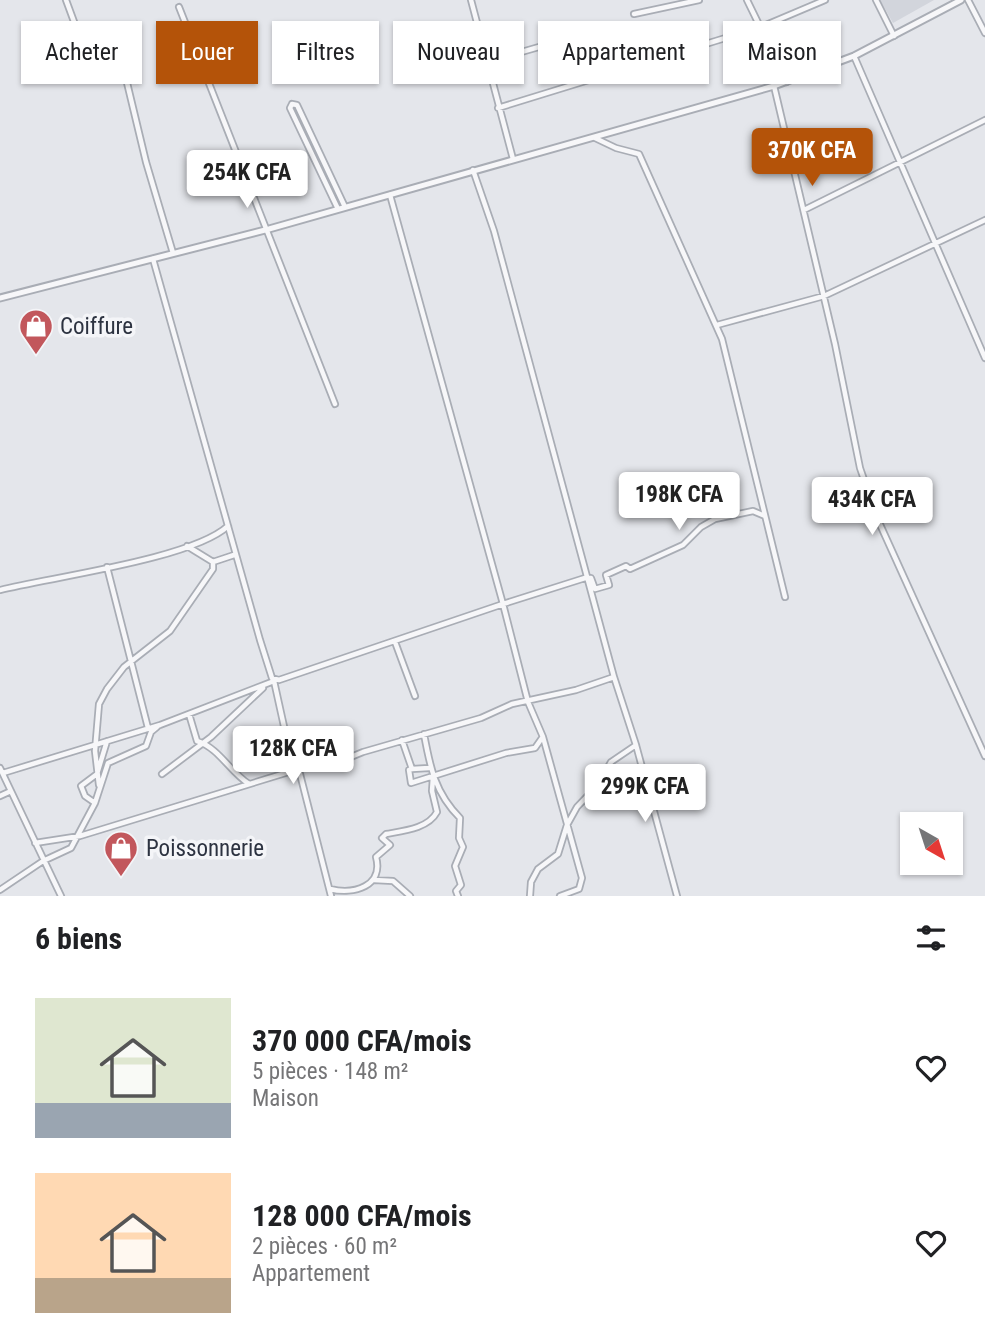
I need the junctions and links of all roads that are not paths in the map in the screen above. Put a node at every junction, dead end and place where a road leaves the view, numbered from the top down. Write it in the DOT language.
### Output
graph roads {
  1 [pos="66,0"];
  2 [pos="471,0"];
  3 [pos="699,0"];
  4 [pos="747,0"];
  5 [pos="825,0"];
  6 [pos="876,0"];
  7 [pos="961,0"];
  8 [pos="968,0"];
  9 [pos="179,8"];
  10 [pos="634,14"];
  11 [pos="476,21"];
  12 [pos="758,21"];
  13 [pos="775,21"];
  14 [pos="985,33"];
  15 [pos="894,37"];
  16 [pos="723,39"];
  17 [pos="855,56"];
  18 [pos="841,61"];
  19 [pos="492,84"];
  20 [pos="780,84"];
  21 [pos="774,86"];
  22 [pos="498,108"];
  23 [pos="985,120"];
  24 [pos="594,138"];
  25 [pos="513,159"];
  26 [pos="899,163"];
  27 [pos="473,170"];
  28 [pos="390,195"];
  29 [pos="345,207"];
  30 [pos="338,209"];
  31 [pos="804,210"];
  32 [pos="985,220"];
  33 [pos="269,229"];
  34 [pos="934,245"];
  35 [pos="173,253"];
  36 [pos="153,259"];
  37 [pos="824,296"];
  38 [pos="0,299"];
  39 [pos="717,325"];
  40 [pos="985,358"];
  41 [pos="335,404"];
  42 [pos="765,516"];
  43 [pos="229,525"];
  44 [pos="187,546"];
  45 [pos="234,555"];
  46 [pos="213,562"];
  47 [pos="107,567"];
  48 [pos="585,578"];
  49 [pos="0,590"];
  50 [pos="785,597"];
  51 [pos="503,604"];
  52 [pos="394,642"];
  53 [pos="131,662"];
  54 [pos="614,677"];
  55 [pos="274,681"];
  56 [pos="266,684"];
  57 [pos="415,696"];
  58 [pos="528,702"];
  59 [pos="189,714"];
  60 [pos="160,725"];
  61 [pos="148,729"];
  62 [pos="424,734"];
  63 [pos="543,737"];
  64 [pos="402,740"];
  65 [pos="107,741"];
  66 [pos="204,743"];
  67 [pos="96,744"];
  68 [pos="636,745"];
  69 [pos="985,756"];
  70 [pos="429,768"];
  71 [pos="99,769"];
  72 [pos="412,769"];
  73 [pos="2,770"];
  74 [pos="299,770"];
  75 [pos="162,774"];
  76 [pos="433,777"];
  77 [pos="249,784"];
  78 [pos="99,785"];
  79 [pos="11,791"];
  80 [pos="0,796"];
  81 [pos="95,803"];
  82 [pos="567,825"];
  83 [pos="80,836"];
  84 [pos="35,842"];
  85 [pos="44,861"];
  86 [pos="374,880"];
  87 [pos="329,889"];
  88 [pos="0,890"];
  89 [pos="61,896"];
  90 [pos="331,896"];
  91 [pos="410,896"];
  92 [pos="458,896"];
  93 [pos="530,896"];
  94 [pos="560,896"];
  95 [pos="677,896"];
  1 -- 35 [label="street"];
  2 -- 11 [label="street"];
  3 -- 10 [label="street"];
  4 -- 12 [label="street"];
  5 -- 13 [label="street"];
  6 -- 15 [label="street"];
  7 -- 15 [label="street"];
  8 -- 14 [label="street"];
  9 -- 33 [label="street"];
  15 -- 17 [label="street"];
  16 -- 22 [label="street"];
  17 -- 18 [label="street"];
  17 -- 26 [label="street"];
  19 -- 22 [label="street"];
  20 -- 21 [label="street"];
  21 -- 24 [label="street"];
  21 -- 31 [label="street"];
  22 -- 25 [label="street"];
  23 -- 26 [label="street"];
  24 -- 25 [label="street"];
  24 -- 39 [label="street"];
  25 -- 27 [label="street"];
  26 -- 31 [label="street"];
  26 -- 34 [label="street"];
  27 -- 28 [label="street"];
  27 -- 48 [label="street"];
  28 -- 29 [label="street"];
  28 -- 51 [label="street"];
  29 -- 30 [label="street"];
  29 -- 30 [label="street"];
  30 -- 33 [label="street"];
  31 -- 37 [label="street"];
  32 -- 34 [label="street"];
  33 -- 35 [label="street"];
  33 -- 41 [label="street"];
  34 -- 37 [label="street"];
  34 -- 40 [label="street"];
  35 -- 36 [label="street"];
  36 -- 38 [label="street"];
  36 -- 43 [label="street"];
  37 -- 39 [label="street"];
  37 -- 69 [label="street"];
  39 -- 42 [label="street"];
  42 -- 48 [label="street"];
  42 -- 50 [label="street"];
  43 -- 44 [label="street"];
  43 -- 45 [label="street"];
  44 -- 46 [label="street"];
  44 -- 47 [label="street"];
  45 -- 46 [label="street"];
  45 -- 55 [label="street"];
  46 -- 53 [label="street"];
  47 -- 49 [label="street"];
  47 -- 53 [label="street"];
  48 -- 51 [label="street"];
  48 -- 54 [label="street"];
  51 -- 52 [label="street"];
  51 -- 58 [label="street"];
  52 -- 55 [label="street"];
  52 -- 57 [label="street"];
  53 -- 61 [label="street"];
  53 -- 67 [label="street"];
  54 -- 58 [label="street"];
  54 -- 68 [label="street"];
  55 -- 56 [label="street"];
  55 -- 74 [label="street"];
  56 -- 59 [label="street"];
  56 -- 66 [label="street"];
  58 -- 62 [label="street"];
  58 -- 63 [label="street"];
  59 -- 60 [label="street"];
  59 -- 66 [label="street"];
  60 -- 61 [label="street"];
  60 -- 78 [label="street"];
  61 -- 65 [label="street"];
  62 -- 64 [label="street"];
  62 -- 70 [label="street"];
  63 -- 76 [label="street"];
  63 -- 82 [label="street"];
  64 -- 72 [label="street"];
  64 -- 74 [label="street"];
  65 -- 67 [label="street"];
  65 -- 71 [label="street"];
  66 -- 75 [label="street"];
  66 -- 77 [label="street"];
  67 -- 71 [label="street"];
  67 -- 73 [label="street"];
  68 -- 82 [label="street"];
  68 -- 95 [label="street"];
  70 -- 72 [label="street"];
  70 -- 76 [label="street"];
  71 -- 78 [label="street"];
  71 -- 81 [label="street"];
  72 -- 76 [label="street"];
  73 -- 79 [label="street"];
  74 -- 77 [label="street"];
  74 -- 87 [label="street"];
  76 -- 86 [label="street"];
  76 -- 92 [label="street"];
  77 -- 83 [label="street"];
  78 -- 81 [label="street"];
  79 -- 80 [label="street"];
  79 -- 84 [label="street"];
  81 -- 83 [label="street"];
  82 -- 93 [label="street"];
  82 -- 94 [label="street"];
  83 -- 84 [label="street"];
  83 -- 85 [label="street"];
  84 -- 85 [label="street"];
  85 -- 88 [label="street"];
  85 -- 89 [label="street"];
  86 -- 87 [label="street"];
  86 -- 91 [label="street"];
  87 -- 90 [label="street"];
}
